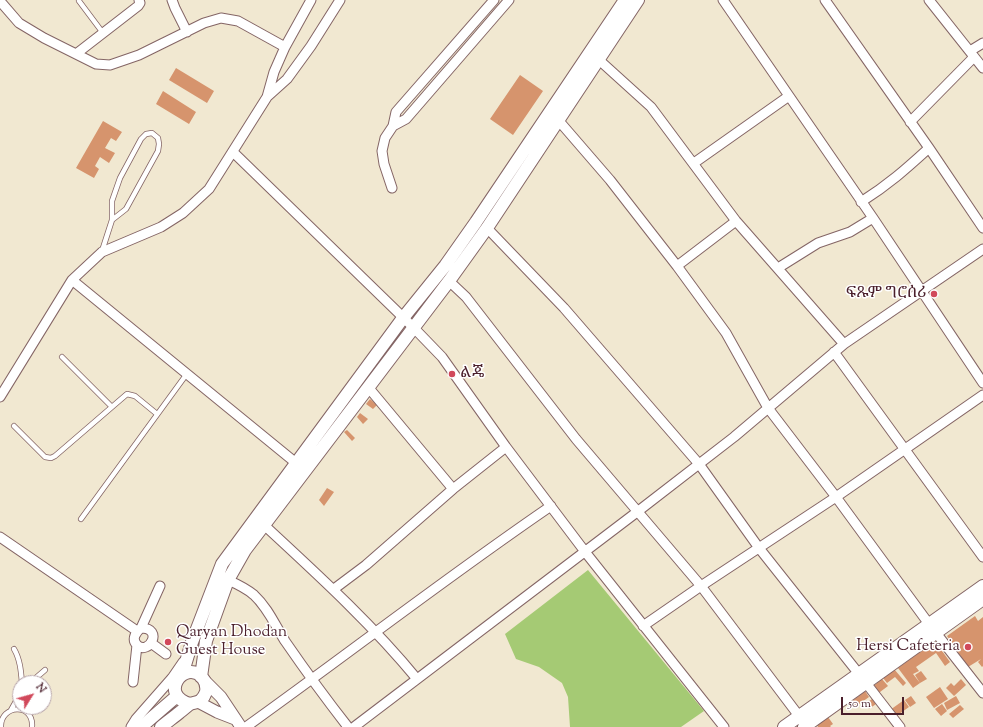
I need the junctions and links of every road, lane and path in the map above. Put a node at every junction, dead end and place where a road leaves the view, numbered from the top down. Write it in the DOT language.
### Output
graph roads {
  1 [pos="139,0"];
  2 [pos="172,0"];
  3 [pos="311,0"];
  4 [pos="340,0"];
  5 [pos="494,0"];
  6 [pos="509,0"];
  7 [pos="625,0"];
  8 [pos="638,0"];
  9 [pos="723,0"];
  10 [pos="825,0"];
  11 [pos="929,0"];
  12 [pos="79,1"];
  13 [pos="0,2"];
  14 [pos="186,32"];
  15 [pos="103,34"];
  16 [pos="983,43"];
  17 [pos="285,47"];
  18 [pos="76,54"];
  19 [pos="972,54"];
  20 [pos="598,59"];
  21 [pos="983,68"];
  22 [pos="789,96"];
  23 [pos="267,97"];
  24 [pos="558,121"];
  25 [pos="910,122"];
  26 [pos="393,126"];
  27 [pos="929,148"];
  28 [pos="233,152"];
  29 [pos="694,163"];
  30 [pos="392,188"];
  31 [pos="861,202"];
  32 [pos="873,218"];
  33 [pos="112,220"];
  34 [pos="736,221"];
  35 [pos="487,228"];
  36 [pos="983,228"];
  37 [pos="983,249"];
  38 [pos="102,252"];
  39 [pos="677,266"];
  40 [pos="778,268"];
  41 [pos="72,280"];
  42 [pos="449,281"];
  43 [pos="922,291"];
  44 [pos="403,318"];
  45 [pos="413,327"];
  46 [pos="844,344"];
  47 [pos="834,352"];
  48 [pos="62,357"];
  49 [pos="186,375"];
  50 [pos="983,383"];
  51 [pos="368,387"];
  52 [pos="2,390"];
  53 [pos="983,395"];
  54 [pos="112,407"];
  55 [pos="768,408"];
  56 [pos="158,414"];
  57 [pos="14,426"];
  58 [pos="506,447"];
  59 [pos="906,448"];
  60 [pos="296,463"];
  61 [pos="699,464"];
  62 [pos="453,489"];
  63 [pos="836,497"];
  64 [pos="551,506"];
  65 [pos="637,512"];
  66 [pos="81,519"];
  67 [pos="263,524"];
  68 [pos="0,537"];
  69 [pos="759,548"];
  70 [pos="586,553"];
  71 [pos="983,557"];
  72 [pos="228,580"];
  73 [pos="160,586"];
  74 [pos="701,586"];
  75 [pos="983,586"];
  76 [pos="334,589"];
  77 [pos="983,599"];
  78 [pos="643,626"];
  79 [pos="933,628"];
  80 [pos="139,630"];
  81 [pos="376,632"];
  82 [pos="151,643"];
  83 [pos="137,645"];
  84 [pos="14,649"];
  85 [pos="189,652"];
  86 [pos="166,654"];
  87 [pos="45,670"];
  88 [pos="182,674"];
  89 [pos="21,675"];
  90 [pos="39,675"];
  91 [pos="862,678"];
  92 [pos="203,679"];
  93 [pos="312,680"];
  94 [pos="417,680"];
  95 [pos="133,682"];
  96 [pos="983,693"];
  97 [pos="177,696"];
  98 [pos="194,703"];
  99 [pos="11,710"];
  100 [pos="238,723"];
  101 [pos="804,724"];
  102 [pos="1,727"];
  103 [pos="32,727"];
  104 [pos="131,727"];
  105 [pos="141,727"];
  106 [pos="161,727"];
  107 [pos="246,727"];
  108 [pos="348,727"];
  109 [pos="354,727"];
  110 [pos="724,727"];
  111 [pos="784,727"];
  112 [pos="900,727"];
  1 -- 15 [label="street"];
  2 -- 14 [label="street"];
  3 -- 17 [label="street"];
  4 -- 23 [label="street"];
  5 -- 26 [label="street"];
  6 -- 26 [label="street"];
  7 -- 44 [label="main road"];
  8 -- 20 [label="main road"];
  9 -- 22 [label="street"];
  10 -- 25 [label="street"];
  11 -- 19 [label="street"];
  12 -- 15 [label="lane"];
  13 -- 18 [label="street"];
  14 -- 17 [label="street"];
  14 -- 18 [label="street"];
  15 -- 18 [label="street"];
  16 -- 19 [label="street"];
  17 -- 23 [label="street"];
  19 -- 21 [label="street"];
  19 -- 25 [label="street"];
  20 -- 24 [label="main road"];
  20 -- 29 [label="street"];
  22 -- 29 [label="street"];
  22 -- 31 [label="street"];
  23 -- 28 [label="street"];
  24 -- 35 [label="main road"];
  24 -- 39 [label="street"];
  25 -- 27 [label="street"];
  26 -- 30 [label="street"];
  27 -- 31 [label="street"];
  27 -- 36 [label="street"];
  28 -- 38 [label="street"];
  28 -- 44 [label="street"];
  29 -- 34 [label="street"];
  31 -- 32 [label="street"];
  32 -- 40 [label="street"];
  32 -- 43 [label="street"];
  33 -- 33 [label="lane"];
  33 -- 38 [label="lane"];
  34 -- 39 [label="street"];
  34 -- 40 [label="street"];
  35 -- 42 [label="main road"];
  35 -- 61 [label="street"];
  37 -- 43 [label="street"];
  38 -- 41 [label="street"];
  39 -- 55 [label="street"];
  40 -- 46 [label="street"];
  41 -- 49 [label="street"];
  41 -- 52 [label="street"];
  42 -- 45 [label="main road"];
  42 -- 65 [label="street"];
  43 -- 46 [label="street"];
  43 -- 50 [label="street"];
  44 -- 45 [label="street"];
  44 -- 60 [label="main road"];
  45 -- 51 [label="main road"];
  45 -- 58 [label="street"];
  46 -- 47 [label="street"];
  47 -- 55 [label="street"];
  47 -- 59 [label="street"];
  48 -- 54 [label="lane"];
  49 -- 56 [label="lane"];
  49 -- 60 [label="street"];
  51 -- 62 [label="street"];
  51 -- 67 [label="main road"];
  53 -- 59 [label="street"];
  54 -- 56 [label="lane"];
  54 -- 57 [label="lane"];
  55 -- 61 [label="street"];
  55 -- 63 [label="street"];
  56 -- 66 [label="lane"];
  58 -- 62 [label="street"];
  58 -- 64 [label="street"];
  59 -- 63 [label="street"];
  59 -- 71 [label="street"];
  60 -- 85 [label="main road"];
  61 -- 65 [label="street"];
  61 -- 69 [label="street"];
  62 -- 76 [label="street"];
  63 -- 69 [label="street"];
  63 -- 79 [label="street"];
  64 -- 70 [label="street"];
  64 -- 81 [label="street"];
  65 -- 70 [label="street"];
  65 -- 74 [label="street"];
  67 -- 72 [label="main road"];
  67 -- 76 [label="street"];
  68 -- 80 [label="street"];
  69 -- 74 [label="street"];
  69 -- 91 [label="street"];
  70 -- 78 [label="street"];
  70 -- 94 [label="street"];
  72 -- 92 [label="main road"];
  72 -- 93 [label="street"];
  73 -- 80 [label="street"];
  74 -- 78 [label="street"];
  74 -- 101 [label="street"];
  75 -- 79 [label="main road"];
  76 -- 81 [label="street"];
  77 -- 79 [label="main road"];
  78 -- 110 [label="street"];
  79 -- 91 [label="main road"];
  79 -- 96 [label="street"];
  80 -- 82 [label="street"];
  80 -- 83 [label="street"];
  81 -- 93 [label="street"];
  81 -- 94 [label="street"];
  82 -- 83 [label="street"];
  82 -- 86 [label="street"];
  83 -- 95 [label="street"];
  84 -- 89 [label="lane"];
  85 -- 88 [label="main road"];
  85 -- 104 [label="street"];
  87 -- 90 [label="lane"];
  88 -- 92 [label="main road"];
  88 -- 97 [label="main road"];
  91 -- 101 [label="main road"];
  91 -- 112 [label="street"];
  92 -- 98 [label="main road"];
  92 -- 100 [label="street"];
  93 -- 107 [label="street"];
  93 -- 108 [label="street"];
  94 -- 109 [label="street"];
  97 -- 98 [label="main road"];
  97 -- 105 [label="main road"];
  98 -- 100 [label="street"];
  98 -- 106 [label="main road"];
  99 -- 102 [label="lane"];
  99 -- 103 [label="lane"];
  101 -- 111 [label="main road"];
}
